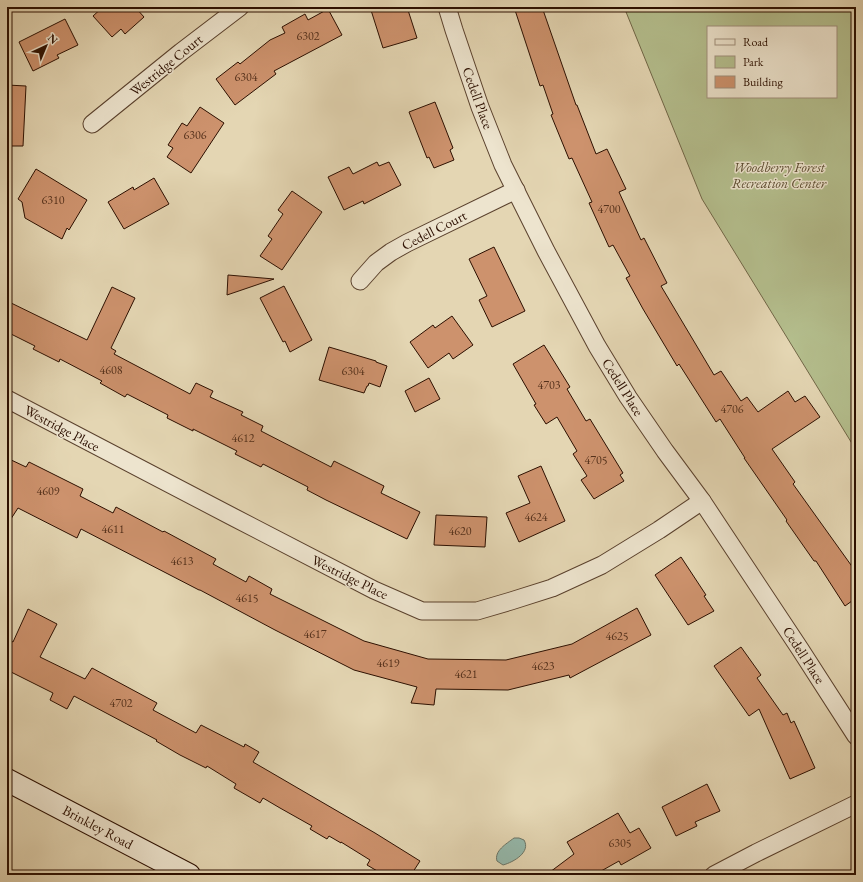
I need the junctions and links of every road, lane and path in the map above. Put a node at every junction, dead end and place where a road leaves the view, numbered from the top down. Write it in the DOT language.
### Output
graph roads {
  1 [pos="240,7"];
  2 [pos="447,7"];
  3 [pos="92,124"];
  4 [pos="516,190"];
  5 [pos="360,281"];
  6 [pos="7,399"];
  7 [pos="702,501"];
  8 [pos="856,736"];
  9 [pos="7,780"];
  10 [pos="856,804"];
  11 [pos="189,875"];
  12 [pos="714,875"];
  1 -- 3 [label="street, Westridge Court"];
  2 -- 4 [label="street, Cedell Place"];
  4 -- 5 [label="street, Cedell Court"];
  4 -- 7 [label="street, Cedell Place"];
  6 -- 7 [label="street, Westridge Place"];
  7 -- 8 [label="street, Cedell Place"];
  9 -- 11 [label="main road, Brinkley Road"];
  10 -- 12 [label="street"];
}
